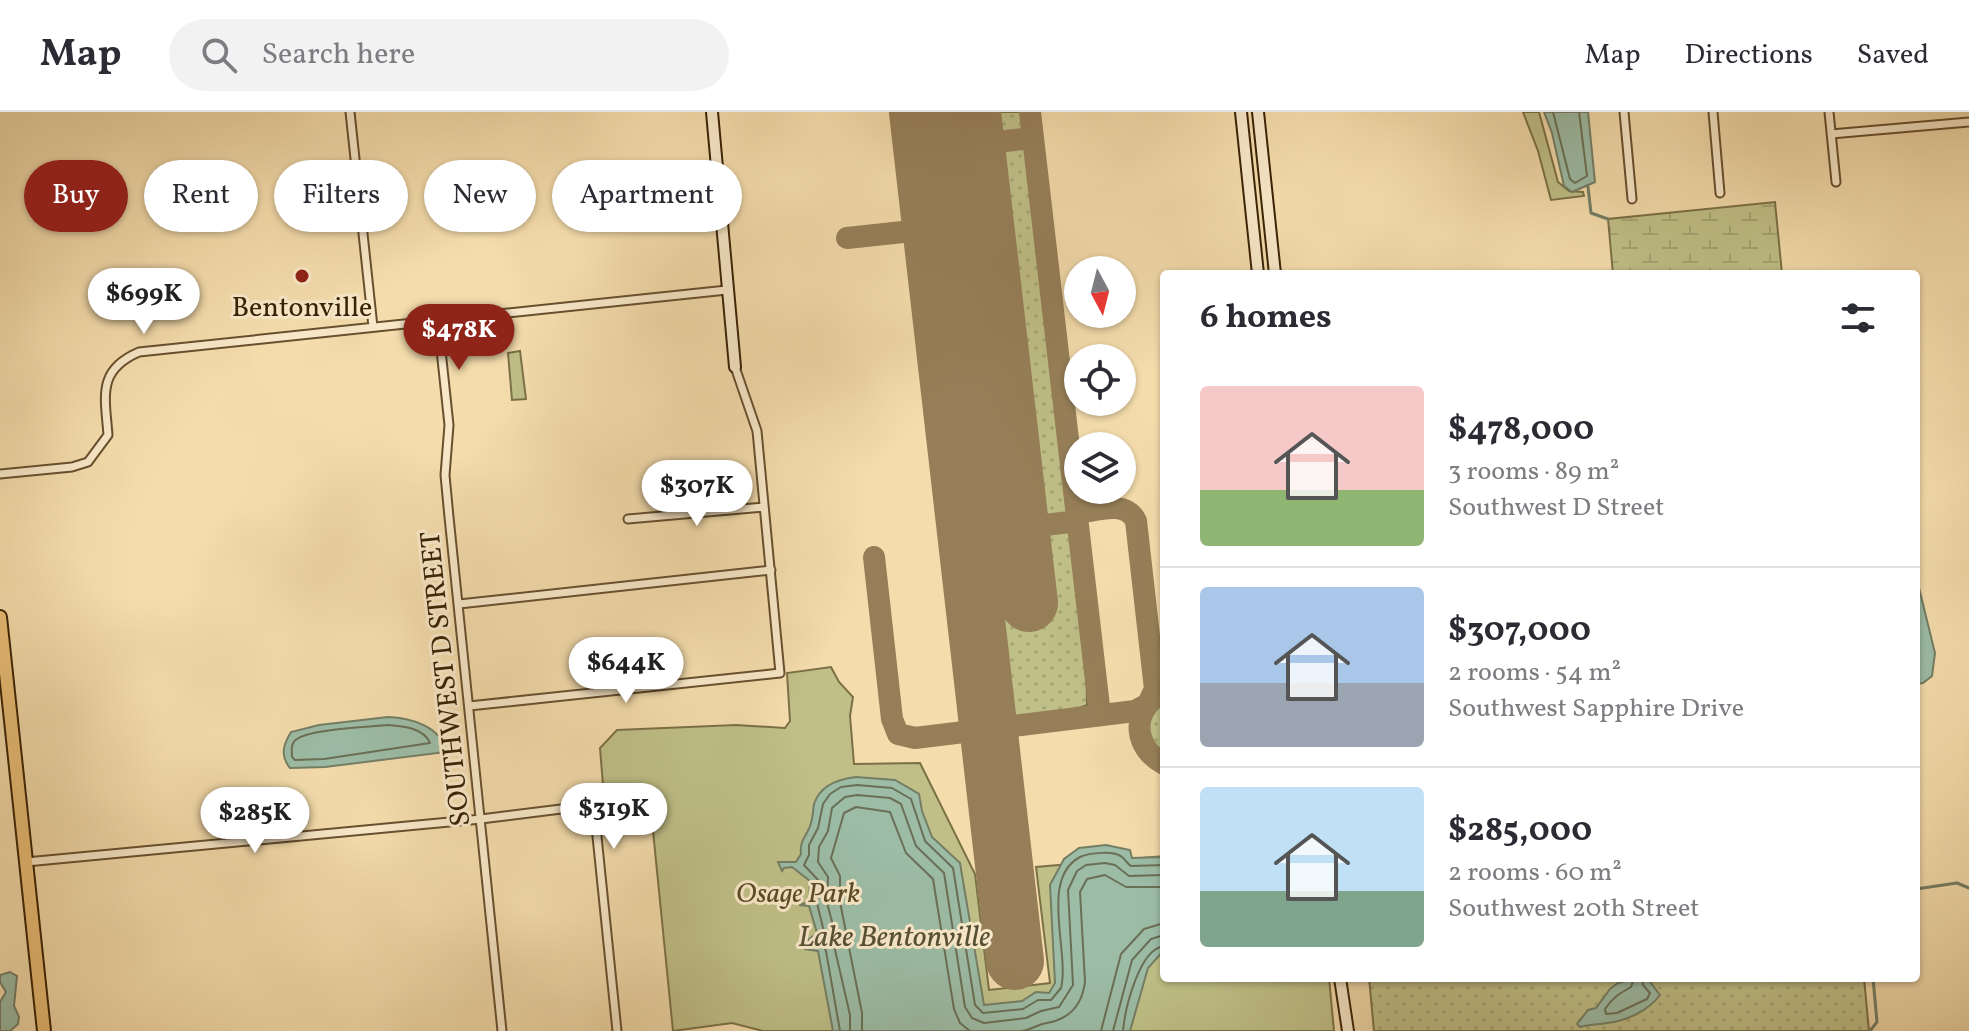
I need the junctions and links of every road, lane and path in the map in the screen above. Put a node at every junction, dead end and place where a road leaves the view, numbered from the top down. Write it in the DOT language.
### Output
graph roads {
  1 [pos="350,112"];
  2 [pos="712,112"];
  3 [pos="1241,112"];
  4 [pos="1258,112"];
  5 [pos="1624,112"];
  6 [pos="1713,112"];
  7 [pos="1829,112"];
  8 [pos="1969,122"];
  9 [pos="1831,134"];
  10 [pos="1836,182"];
  11 [pos="1720,193"];
  12 [pos="1632,199"];
  13 [pos="1258,270"];
  14 [pos="1275,270"];
  15 [pos="727,290"];
  16 [pos="438,322"];
  17 [pos="373,327"];
  18 [pos="735,367"];
  19 [pos="0,474"];
  20 [pos="764,507"];
  21 [pos="628,519"];
  22 [pos="771,570"];
  23 [pos="459,604"];
  24 [pos="0,617"];
  25 [pos="469,706"];
  26 [pos="481,819"];
  27 [pos="26,862"];
  28 [pos="1343,982"];
  29 [pos="44,1031"];
  30 [pos="502,1031"];
  31 [pos="617,1031"];
  32 [pos="1348,1031"];
  1 -- 17 [label="street"];
  2 -- 15 [label="main road"];
  3 -- 13 [label="main road"];
  4 -- 14 [label="main road"];
  5 -- 12 [label="street"];
  6 -- 11 [label="street"];
  7 -- 9 [label="street"];
  8 -- 9 [label="street"];
  9 -- 10 [label="street"];
  15 -- 16 [label="street"];
  15 -- 18 [label="main road"];
  16 -- 17 [label="street"];
  16 -- 23 [label="street, SOUTHWEST D STREET"];
  17 -- 19 [label="street"];
  18 -- 20 [label="street"];
  20 -- 21 [label="street"];
  20 -- 22 [label="street"];
  22 -- 23 [label="street"];
  22 -- 25 [label="street"];
  23 -- 25 [label="street, SOUTHWEST D STREET"];
  24 -- 27 [label="main road"];
  25 -- 26 [label="street, SOUTHWEST D STREET"];
  26 -- 27 [label="street"];
  26 -- 30 [label="street, SOUTHWEST D STREET"];
  26 -- 31 [label="street"];
  27 -- 29 [label="main road"];
  28 -- 32 [label="main road"];
}
